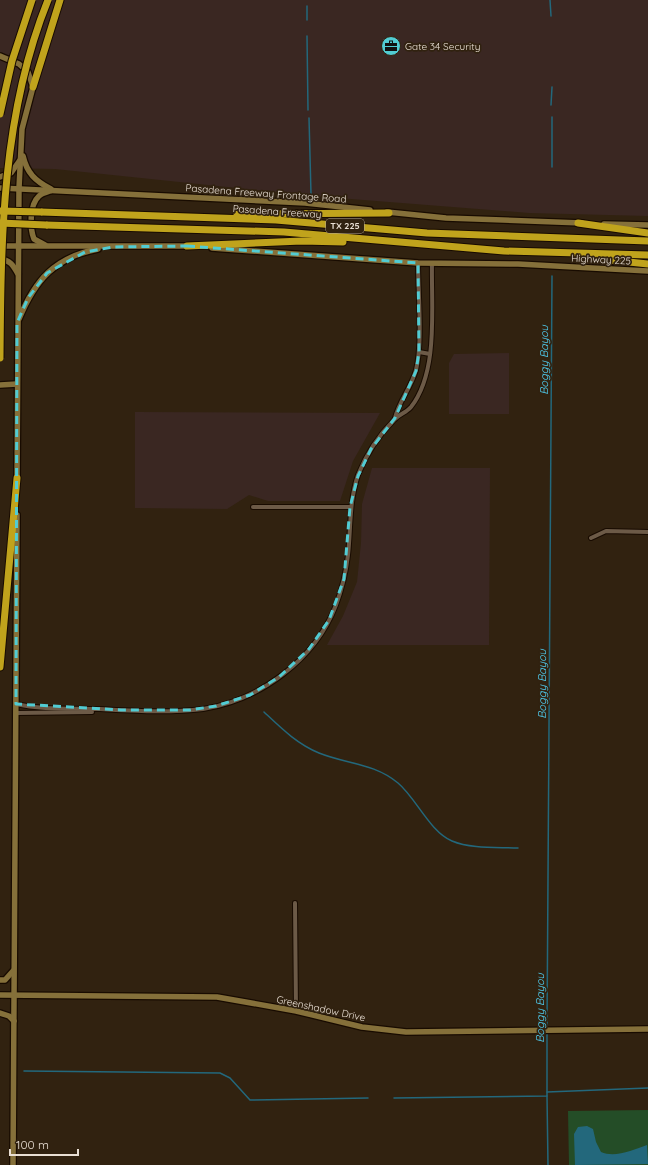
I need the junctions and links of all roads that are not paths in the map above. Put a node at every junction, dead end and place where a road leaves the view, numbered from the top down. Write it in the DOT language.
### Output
graph roads {
  1 [pos="32,0"];
  2 [pos="48,0"];
  3 [pos="60,0"];
  4 [pos="0,56"];
  5 [pos="33,87"];
  6 [pos="0,114"];
  7 [pos="21,150"];
  8 [pos="21,159"];
  9 [pos="0,177"];
  10 [pos="0,188"];
  11 [pos="19,188"];
  12 [pos="53,190"];
  13 [pos="0,211"];
  14 [pos="389,213"];
  15 [pos="145,214"];
  16 [pos="0,223"];
  17 [pos="578,223"];
  18 [pos="648,225"];
  19 [pos="648,233"];
  20 [pos="364,240"];
  21 [pos="648,242"];
  22 [pos="0,246"];
  23 [pos="19,246"];
  24 [pos="187,246"];
  25 [pos="51,247"];
  26 [pos="113,247"];
  27 [pos="593,253"];
  28 [pos="648,255"];
  29 [pos="0,259"];
  30 [pos="418,263"];
  31 [pos="432,263"];
  32 [pos="648,264"];
  33 [pos="648,271"];
  34 [pos="18,274"];
  35 [pos="18,323"];
  36 [pos="419,352"];
  37 [pos="430,354"];
  38 [pos="0,358"];
  39 [pos="17,384"];
  40 [pos="0,385"];
  41 [pos="395,418"];
  42 [pos="17,478"];
  43 [pos="254,507"];
  44 [pos="350,507"];
  45 [pos="648,532"];
  46 [pos="591,538"];
  47 [pos="0,667"];
  48 [pos="16,704"];
  49 [pos="116,710"];
  50 [pos="16,714"];
  51 [pos="296,903"];
  52 [pos="14,969"];
  53 [pos="0,980"];
  54 [pos="0,995"];
  55 [pos="14,996"];
  56 [pos="296,1011"];
  57 [pos="0,1013"];
  58 [pos="14,1021"];
  59 [pos="648,1030"];
  60 [pos="14,1165"];
  1 -- 6 [label="highway, bridge"];
  2 -- 38 [label="highway, bridge"];
  3 -- 5 [label="highway"];
  4 -- 5 [label="main road"];
  5 -- 7 [label="main road"];
  7 -- 8 [label="main road"];
  7 -- 12 [label="main road"];
  8 -- 9 [label="main road"];
  8 -- 11 [label="main road"];
  10 -- 11 [label="main road, Pasadena Freeway Frontage Road"];
  11 -- 12 [label="main road, Pasadena Freeway Frontage Road"];
  11 -- 23 [label="main road"];
  12 -- 14 [label="main road, Pasadena Freeway Frontage Road"];
  12 -- 25 [label="main road"];
  13 -- 15 [label="highway, Pasadena Freeway / TX 225, bridge"];
  14 -- 15 [label="highway"];
  14 -- 17 [label="main road, Pasadena Freeway Frontage Road"];
  15 -- 21 [label="highway, Pasadena Freeway / TX 225"];
  16 -- 20 [label="highway, Pasadena Freeway / TX 225, bridge"];
  17 -- 18 [label="main road"];
  17 -- 19 [label="highway"];
  20 -- 24 [label="highway"];
  20 -- 27 [label="highway, Pasadena Freeway / TX 225"];
  22 -- 23 [label="main road"];
  23 -- 25 [label="main road"];
  23 -- 34 [label="main road"];
  24 -- 26 [label="main road"];
  24 -- 30 [label="main road"];
  25 -- 26 [label="main road"];
  26 -- 35 [label="main road"];
  27 -- 28 [label="highway, TX 225"];
  27 -- 32 [label="highway"];
  29 -- 34 [label="main road"];
  30 -- 31 [label="main road"];
  30 -- 36 [label="street"];
  31 -- 33 [label="main road, Highway 225"];
  31 -- 37 [label="street"];
  34 -- 35 [label="main road"];
  35 -- 39 [label="main road"];
  36 -- 37 [label="street"];
  36 -- 41 [label="street"];
  37 -- 41 [label="street"];
  39 -- 40 [label="main road"];
  39 -- 42 [label="main road"];
  41 -- 44 [label="street"];
  42 -- 47 [label="highway"];
  42 -- 48 [label="main road"];
  43 -- 44 [label="street"];
  44 -- 49 [label="street"];
  45 -- 46 [label="street"];
  48 -- 49 [label="street"];
  48 -- 50 [label="main road"];
  49 -- 50 [label="street"];
  50 -- 52 [label="main road"];
  51 -- 56 [label="street"];
  52 -- 53 [label="main road"];
  52 -- 55 [label="main road"];
  54 -- 55 [label="main road, Greenshadow Drive"];
  55 -- 56 [label="main road, Greenshadow Drive"];
  55 -- 58 [label="main road"];
  56 -- 59 [label="main road, Greenshadow Drive"];
  57 -- 58 [label="main road"];
  58 -- 60 [label="main road"];
}
